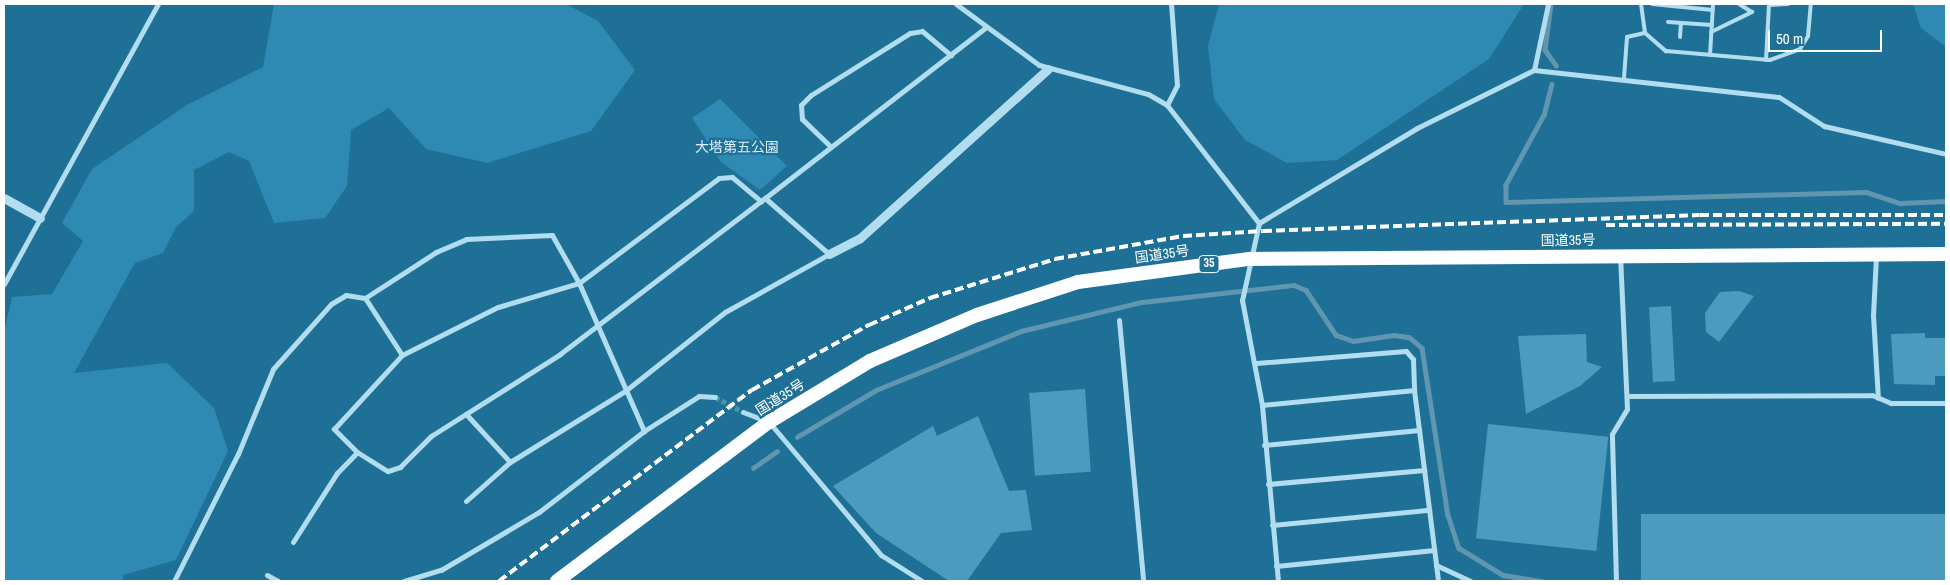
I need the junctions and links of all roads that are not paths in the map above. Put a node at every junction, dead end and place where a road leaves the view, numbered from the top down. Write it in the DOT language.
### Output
graph roads {
  1 [pos="158,4"];
  2 [pos="956,4"];
  3 [pos="1171,4"];
  4 [pos="1548,4"];
  5 [pos="1641,4"];
  6 [pos="1652,4"];
  7 [pos="1713,4"];
  8 [pos="1739,4"];
  9 [pos="1769,4"];
  10 [pos="1788,4"];
  11 [pos="1811,4"];
  12 [pos="1679,5"];
  13 [pos="1713,10"];
  14 [pos="1668,22"];
  15 [pos="1681,23"];
  16 [pos="1712,25"];
  17 [pos="985,28"];
  18 [pos="1711,32"];
  19 [pos="1645,33"];
  20 [pos="1680,37"];
  21 [pos="951,55"];
  22 [pos="1710,55"];
  23 [pos="1766,60"];
  24 [pos="1048,68"];
  25 [pos="1534,70"];
  26 [pos="1624,78"];
  27 [pos="1167,105"];
  28 [pos="830,146"];
  29 [pos="1946,154"];
  30 [pos="4,198"];
  31 [pos="763,200"];
  32 [pos="40,218"];
  33 [pos="1259,224"];
  34 [pos="829,254"];
  35 [pos="1876,254"];
  36 [pos="1946,254"];
  37 [pos="1620,256"];
  38 [pos="1249,259"];
  39 [pos="579,283"];
  40 [pos="4,284"];
  41 [pos="365,298"];
  42 [pos="1119,320"];
  43 [pos="597,327"];
  44 [pos="402,356"];
  45 [pos="1256,363"];
  46 [pos="1414,390"];
  47 [pos="625,391"];
  48 [pos="715,396"];
  49 [pos="1627,396"];
  50 [pos="1878,398"];
  51 [pos="1946,403"];
  52 [pos="1262,405"];
  53 [pos="743,412"];
  54 [pos="466,414"];
  55 [pos="769,422"];
  56 [pos="1419,430"];
  57 [pos="644,431"];
  58 [pos="1264,445"];
  59 [pos="357,452"];
  60 [pos="510,462"];
  61 [pos="1424,470"];
  62 [pos="1268,484"];
  63 [pos="466,501"];
  64 [pos="1429,510"];
  65 [pos="1272,525"];
  66 [pos="293,542"];
  67 [pos="1434,550"];
  68 [pos="1436,565"];
  69 [pos="1276,566"];
  70 [pos="267,575"];
  71 [pos="174,581"];
  72 [pos="278,581"];
  73 [pos="404,581"];
  74 [pos="557,581"];
  75 [pos="922,581"];
  76 [pos="1143,581"];
  77 [pos="1278,581"];
  78 [pos="1438,581"];
  79 [pos="1471,581"];
  80 [pos="1616,581"];
  1 -- 32 [label="street"];
  2 -- 17 [label="street"];
  3 -- 27 [label="street"];
  4 -- 25 [label="street"];
  5 -- 19 [label="lane"];
  6 -- 12 [label="lane"];
  7 -- 13 [label="lane"];
  8 -- 18 [label="lane"];
  9 -- 10 [label="lane"];
  9 -- 23 [label="lane"];
  11 -- 23 [label="lane"];
  12 -- 13 [label="lane"];
  13 -- 16 [label="lane"];
  14 -- 15 [label="lane"];
  15 -- 16 [label="lane"];
  15 -- 20 [label="lane"];
  16 -- 18 [label="lane"];
  17 -- 21 [label="street"];
  17 -- 24 [label="street"];
  18 -- 22 [label="lane"];
  19 -- 22 [label="lane"];
  19 -- 26 [label="lane"];
  21 -- 28 [label="street"];
  21 -- 28 [label="street"];
  22 -- 23 [label="lane"];
  24 -- 27 [label="street"];
  24 -- 34 [label="street"];
  25 -- 26 [label="street"];
  25 -- 33 [label="street"];
  26 -- 29 [label="street"];
  27 -- 33 [label="street"];
  28 -- 31 [label="street"];
  30 -- 32 [label="street"];
  31 -- 34 [label="street"];
  31 -- 39 [label="street"];
  31 -- 43 [label="street"];
  32 -- 40 [label="street"];
  33 -- 38 [label="street"];
  34 -- 47 [label="street"];
  35 -- 36 [label="highway, 国道35号 / 35"];
  35 -- 37 [label="highway, 国道35号 / 35"];
  35 -- 50 [label="street"];
  37 -- 38 [label="highway, 国道35号 / 35"];
  37 -- 49 [label="street"];
  38 -- 45 [label="street"];
  38 -- 55 [label="highway, 国道35号 / 35"];
  39 -- 41 [label="street"];
  39 -- 43 [label="street"];
  39 -- 44 [label="street"];
  41 -- 44 [label="street"];
  41 -- 71 [label="street"];
  42 -- 76 [label="street"];
  43 -- 47 [label="street"];
  43 -- 54 [label="street"];
  44 -- 59 [label="street"];
  45 -- 46 [label="street"];
  45 -- 52 [label="street"];
  46 -- 52 [label="street"];
  46 -- 56 [label="street"];
  47 -- 57 [label="street"];
  47 -- 60 [label="street"];
  48 -- 57 [label="street"];
  49 -- 50 [label="street"];
  49 -- 80 [label="street"];
  50 -- 51 [label="street"];
  52 -- 58 [label="street"];
  53 -- 55 [label="street"];
  54 -- 59 [label="street"];
  54 -- 60 [label="street"];
  55 -- 74 [label="highway, 国道35号 / 35"];
  55 -- 75 [label="street"];
  56 -- 58 [label="street"];
  56 -- 61 [label="street"];
  57 -- 73 [label="street"];
  58 -- 62 [label="street"];
  59 -- 66 [label="street"];
  60 -- 63 [label="street"];
  61 -- 62 [label="street"];
  61 -- 64 [label="street"];
  62 -- 65 [label="street"];
  64 -- 65 [label="street"];
  64 -- 67 [label="street"];
  65 -- 69 [label="street"];
  67 -- 68 [label="street"];
  67 -- 69 [label="street"];
  68 -- 78 [label="street"];
  68 -- 79 [label="street"];
  69 -- 77 [label="street"];
  70 -- 72 [label="street"];
}
